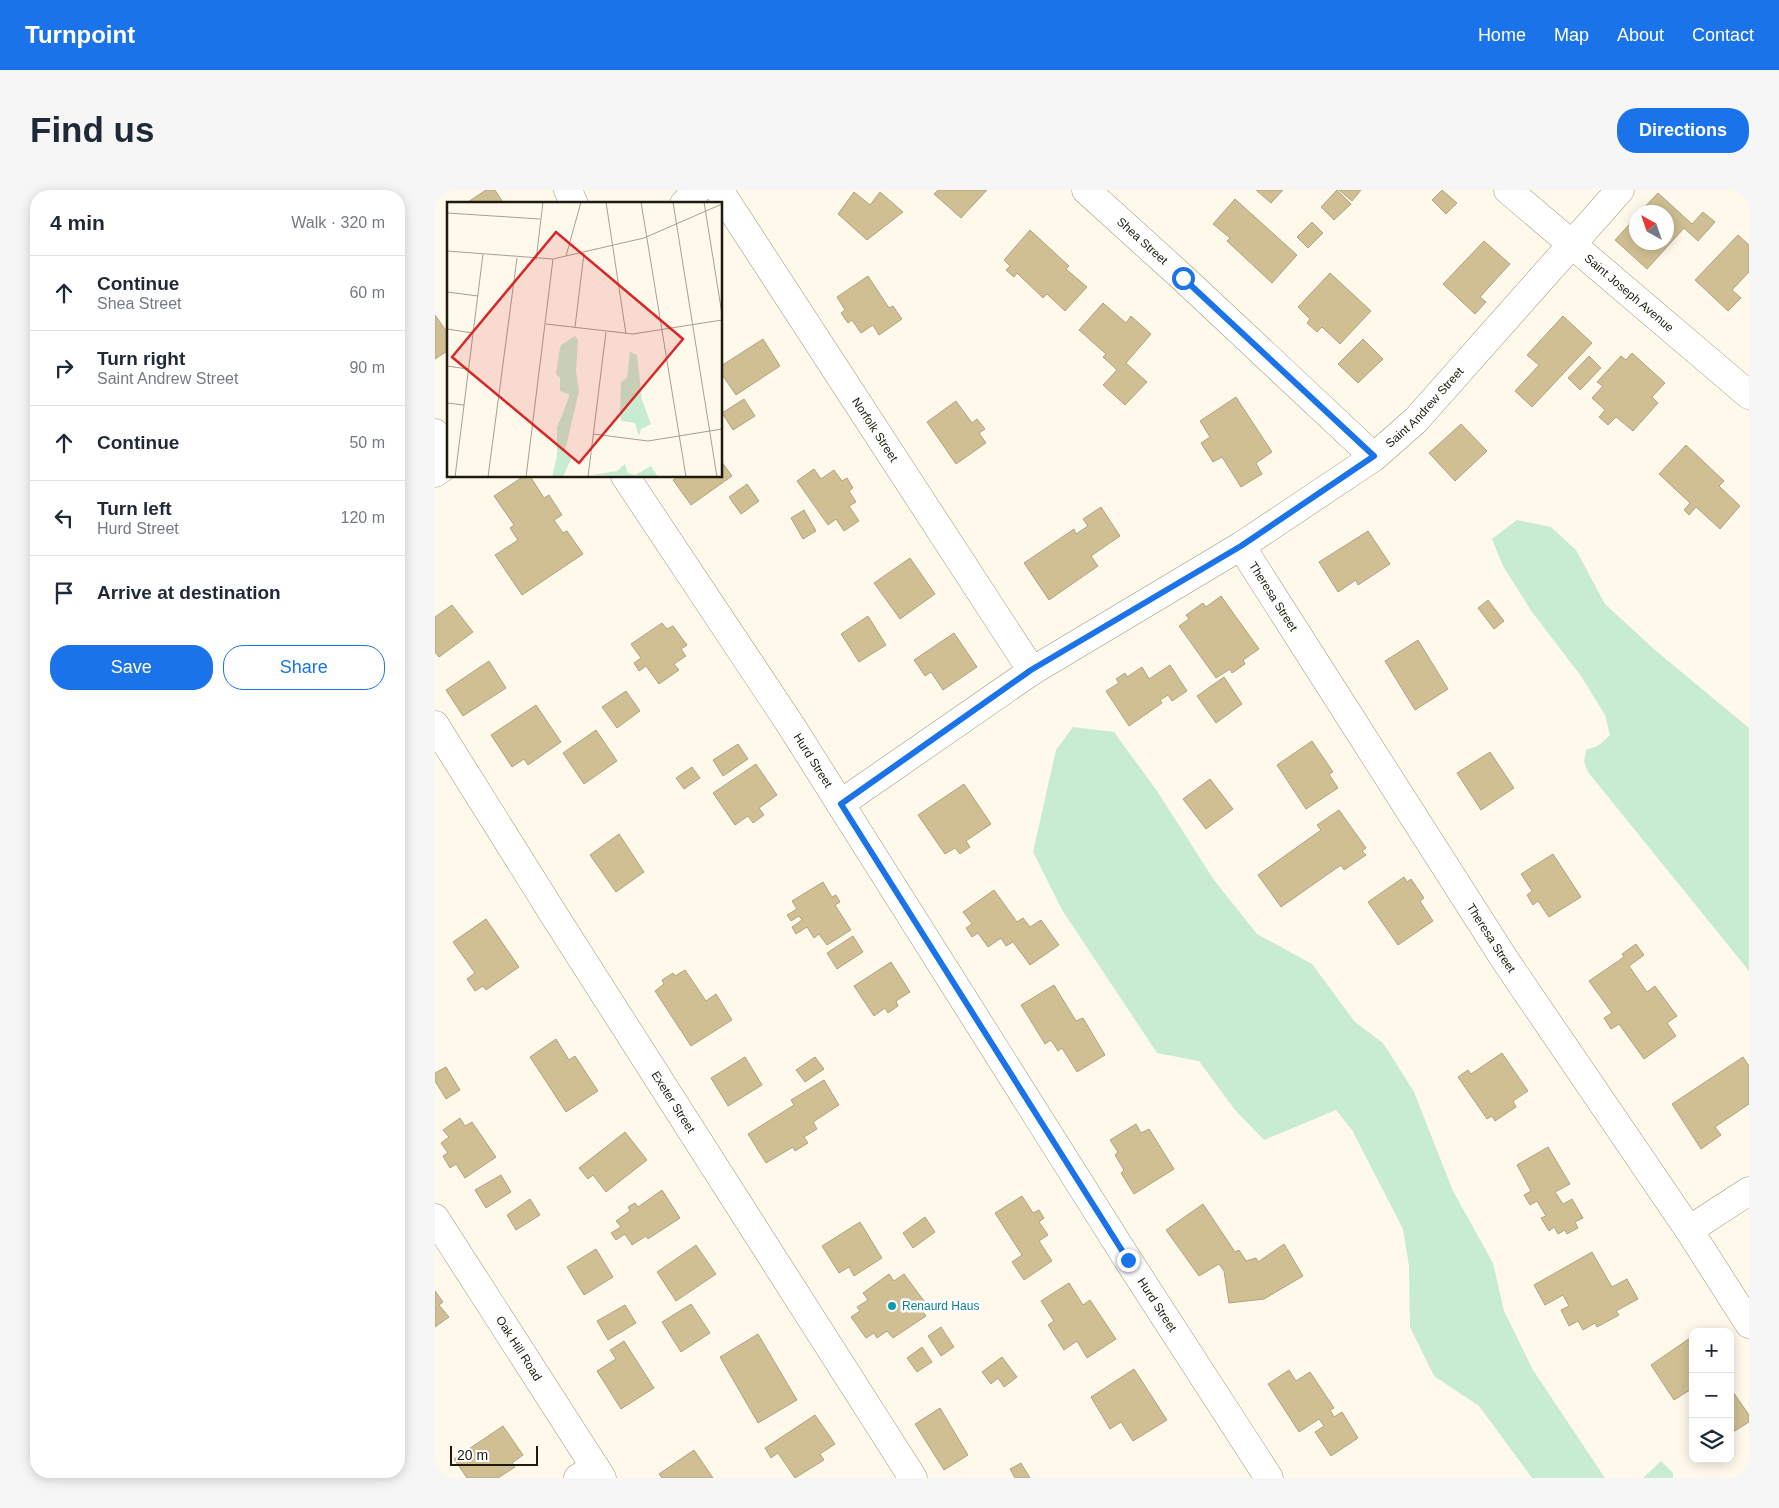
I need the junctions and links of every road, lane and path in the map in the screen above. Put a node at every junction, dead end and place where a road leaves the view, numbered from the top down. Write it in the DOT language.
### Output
graph roads {
  1 [pos="568,190"];
  2 [pos="697,190"];
  3 [pos="719,190"];
  4 [pos="1085,190"];
  5 [pos="1508,190"];
  6 [pos="1620,190"];
  7 [pos="573,202"];
  8 [pos="686,202"];
  9 [pos="1572,245"];
  10 [pos="1749,395"];
  11 [pos="435,433"];
  12 [pos="447,450"];
  13 [pos="1374,456"];
  14 [pos="447,464"];
  15 [pos="435,472"];
  16 [pos="626,478"];
  17 [pos="1241,546"];
  18 [pos="1031,670"];
  19 [pos="435,725"];
  20 [pos="841,804"];
  21 [pos="1749,1191"];
  22 [pos="437,1224"];
  23 [pos="1689,1230"];
  24 [pos="1749,1324"];
  25 [pos="592,1474"];
  26 [pos="913,1478"];
  27 [pos="1269,1478"];
  1 -- 7 [label="street"];
  2 -- 8 [label="street"];
  3 -- 18 [label="street, Norfolk Street"];
  4 -- 13 [label="street, Shea Street"];
  5 -- 9 [label="street, Saint Joseph Avenue"];
  6 -- 9 [label="street, Saint Andrew Street"];
  9 -- 10 [label="street, Saint Joseph Avenue"];
  9 -- 13 [label="street, Saint Andrew Street"];
  11 -- 12 [label="street"];
  13 -- 17 [label="street, Saint Andrew Street"];
  14 -- 15 [label="street"];
  16 -- 20 [label="street, Hurd Street"];
  17 -- 18 [label="street, Saint Andrew Street"];
  17 -- 23 [label="street, Theresa Street"];
  18 -- 20 [label="street, Saint Andrew Street"];
  19 -- 26 [label="street, Exeter Street"];
  20 -- 27 [label="street, Hurd Street"];
  21 -- 23 [label="street"];
  22 -- 25 [label="street, Oak Hill Road"];
  23 -- 24 [label="street, Theresa Street"];
}
